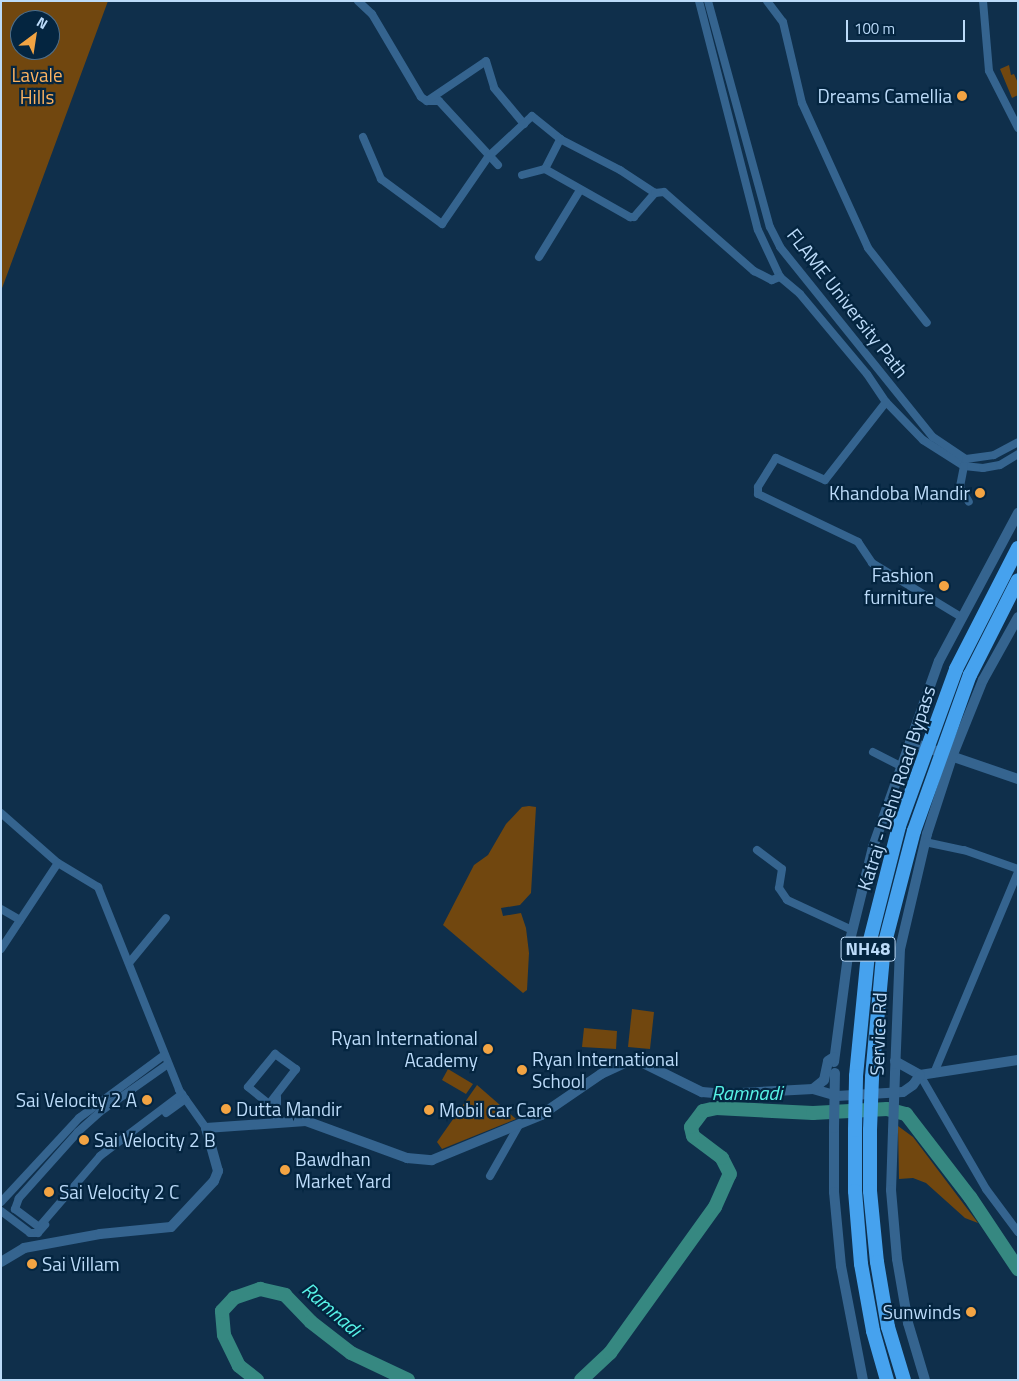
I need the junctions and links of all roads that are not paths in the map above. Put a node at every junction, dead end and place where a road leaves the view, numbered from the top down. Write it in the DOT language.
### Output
graph roads {
  1 [pos="358,1"];
  2 [pos="699,1"];
  3 [pos="708,1"];
  4 [pos="767,1"];
  5 [pos="984,1"];
  6 [pos="427,101"];
  7 [pos="524,124"];
  8 [pos="1018,128"];
  9 [pos="363,137"];
  10 [pos="560,139"];
  11 [pos="488,157"];
  12 [pos="498,165"];
  13 [pos="545,169"];
  14 [pos="522,175"];
  15 [pos="580,190"];
  16 [pos="655,193"];
  17 [pos="779,246"];
  18 [pos="767,252"];
  19 [pos="539,258"];
  20 [pos="780,277"];
  21 [pos="927,323"];
  22 [pos="886,402"];
  23 [pos="1018,442"];
  24 [pos="1018,454"];
  25 [pos="964,466"];
  26 [pos="969,502"];
  27 [pos="1018,513"];
  28 [pos="1018,548"];
  29 [pos="1018,580"];
  30 [pos="961,617"];
  31 [pos="1018,617"];
  32 [pos="910,742"];
  33 [pos="873,752"];
  34 [pos="952,757"];
  35 [pos="902,767"];
  36 [pos="1018,779"];
  37 [pos="1,813"];
  38 [pos="925,842"];
  39 [pos="757,850"];
  40 [pos="58,863"];
  41 [pos="1018,870"];
  42 [pos="1,909"];
  43 [pos="166,918"];
  44 [pos="20,920"];
  45 [pos="852,930"];
  46 [pos="1,949"];
  47 [pos="129,963"];
  48 [pos="164,1055"];
  49 [pos="834,1057"];
  50 [pos="1018,1060"];
  51 [pos="895,1061"];
  52 [pos="168,1064"];
  53 [pos="934,1073"];
  54 [pos="920,1075"];
  55 [pos="812,1089"];
  56 [pos="183,1097"];
  57 [pos="277,1097"];
  58 [pos="277,1122"];
  59 [pos="519,1125"];
  60 [pos="206,1128"];
  61 [pos="490,1176"];
  62 [pos="1,1202"];
  63 [pos="1,1211"];
  64 [pos="1018,1232"];
  65 [pos="1,1262"];
  66 [pos="860,1366"];
  67 [pos="863,1380"];
  68 [pos="872,1380"];
  69 [pos="887,1380"];
  70 [pos="904,1380"];
  71 [pos="925,1380"];
  1 -- 6 [label="street"];
  2 -- 18 [label="street"];
  3 -- 17 [label="street, FLAME University Path"];
  4 -- 21 [label="street"];
  5 -- 8 [label="street"];
  6 -- 7 [label="street"];
  6 -- 11 [label="street"];
  7 -- 10 [label="street"];
  7 -- 11 [label="street"];
  9 -- 11 [label="street"];
  10 -- 13 [label="street"];
  10 -- 16 [label="street"];
  11 -- 12 [label="street"];
  13 -- 14 [label="street"];
  13 -- 15 [label="street"];
  15 -- 16 [label="street"];
  15 -- 19 [label="street"];
  16 -- 20 [label="street"];
  17 -- 18 [label="street"];
  17 -- 23 [label="street, FLAME University Path"];
  18 -- 20 [label="street"];
  20 -- 22 [label="street"];
  22 -- 25 [label="street"];
  22 -- 30 [label="street"];
  24 -- 25 [label="street"];
  25 -- 26 [label="street"];
  27 -- 30 [label="street"];
  28 -- 69 [label="highway, Katraj - Dehu Road Bypass / NH48, bridge"];
  29 -- 70 [label="highway, Katraj - Dehu Road Bypass / NH48, bridge"];
  30 -- 32 [label="street"];
  31 -- 34 [label="street, Service Rd"];
  32 -- 34 [label="street"];
  32 -- 35 [label="street"];
  33 -- 35 [label="street"];
  34 -- 36 [label="street"];
  34 -- 38 [label="street, Service Rd"];
  35 -- 45 [label="street"];
  37 -- 40 [label="street"];
  38 -- 41 [label="street"];
  38 -- 51 [label="street, Service Rd"];
  39 -- 45 [label="street"];
  40 -- 44 [label="street"];
  40 -- 47 [label="street"];
  41 -- 53 [label="street"];
  42 -- 44 [label="street"];
  43 -- 47 [label="street"];
  44 -- 46 [label="street"];
  45 -- 49 [label="street"];
  47 -- 48 [label="street"];
  48 -- 52 [label="street"];
  48 -- 62 [label="street"];
  49 -- 55 [label="street"];
  49 -- 66 [label="street, bridge"];
  50 -- 53 [label="street"];
  51 -- 54 [label="street"];
  51 -- 71 [label="street, Service Rd, bridge"];
  52 -- 56 [label="street"];
  52 -- 56 [label="street"];
  53 -- 54 [label="street"];
  54 -- 55 [label="street"];
  54 -- 64 [label="street"];
  55 -- 59 [label="street"];
  56 -- 60 [label="street"];
  56 -- 63 [label="street"];
  57 -- 57 [label="street"];
  57 -- 58 [label="street"];
  58 -- 59 [label="street"];
  58 -- 60 [label="street"];
  59 -- 61 [label="street"];
  60 -- 65 [label="street"];
  66 -- 67 [label="street"];
  66 -- 68 [label="street"];
}
